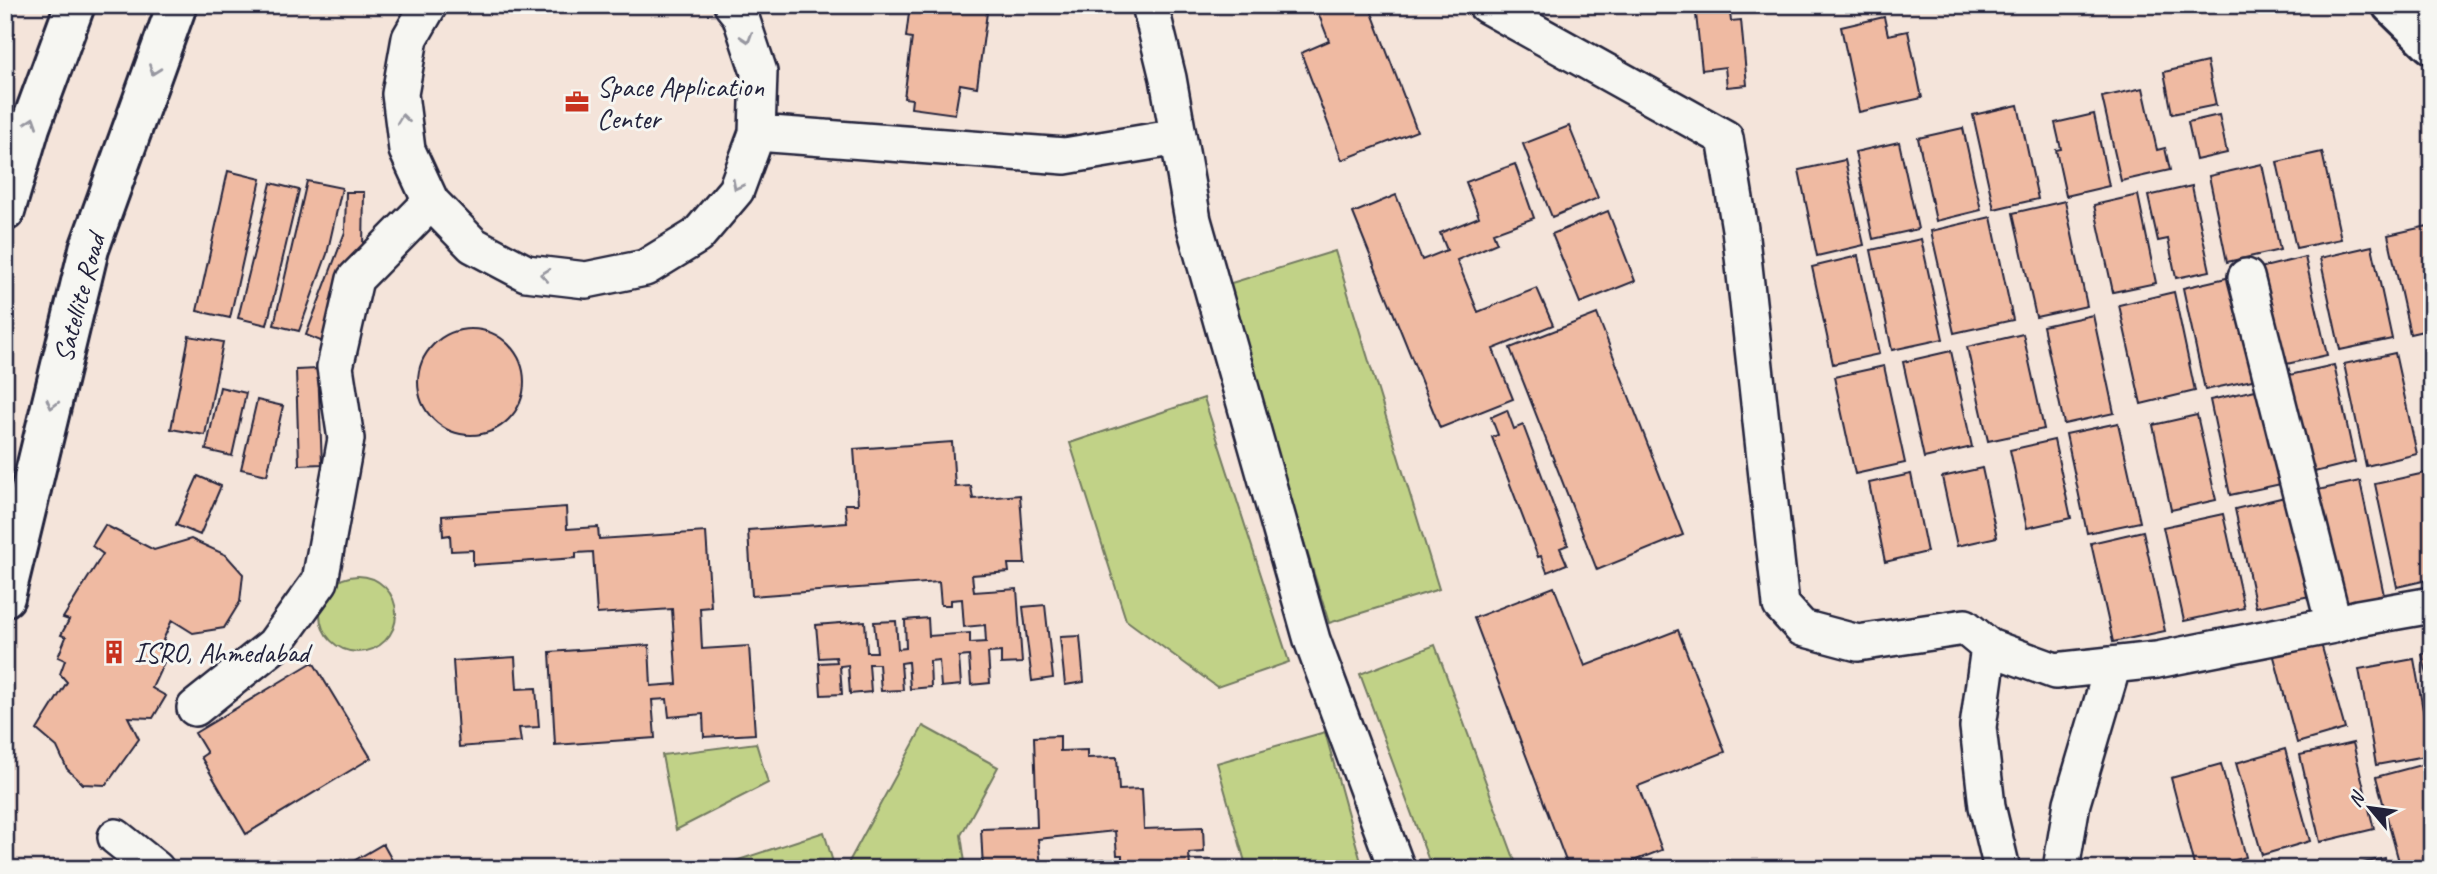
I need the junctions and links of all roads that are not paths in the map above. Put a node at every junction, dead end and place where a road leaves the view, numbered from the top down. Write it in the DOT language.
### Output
graph roads {
  1 [pos="75,5"];
  2 [pos="177,5"];
  3 [pos="429,5"];
  4 [pos="732,5"];
  5 [pos="1150,5"];
  6 [pos="1486,5"];
  7 [pos="2392,5"];
  8 [pos="2432,44"];
  9 [pos="757,133"];
  10 [pos="1178,137"];
  11 [pos="431,202"];
  12 [pos="5,211"];
  13 [pos="2246,276"];
  14 [pos="5,597"];
  15 [pos="2432,605"];
  16 [pos="2334,625"];
  17 [pos="1989,647"];
  18 [pos="2113,665"];
  19 [pos="195,708"];
  20 [pos="116,836"];
  21 [pos="156,869"];
  22 [pos="1397,869"];
  23 [pos="2002,869"];
  24 [pos="2061,869"];
  12 -- 1 [label="main road, one-way"];
  2 -- 14 [label="main road, Satellite Road, one-way"];
  11 -- 3 [label="street, one-way"];
  4 -- 9 [label="street, one-way"];
  5 -- 10 [label="street"];
  6 -- 17 [label="street"];
  7 -- 8 [label="main road"];
  9 -- 10 [label="street"];
  9 -- 11 [label="street, one-way"];
  10 -- 22 [label="street"];
  11 -- 19 [label="street"];
  13 -- 16 [label="street"];
  15 -- 16 [label="street"];
  16 -- 18 [label="street"];
  17 -- 18 [label="street"];
  17 -- 23 [label="street"];
  18 -- 24 [label="street"];
  20 -- 21 [label="street"];
}
